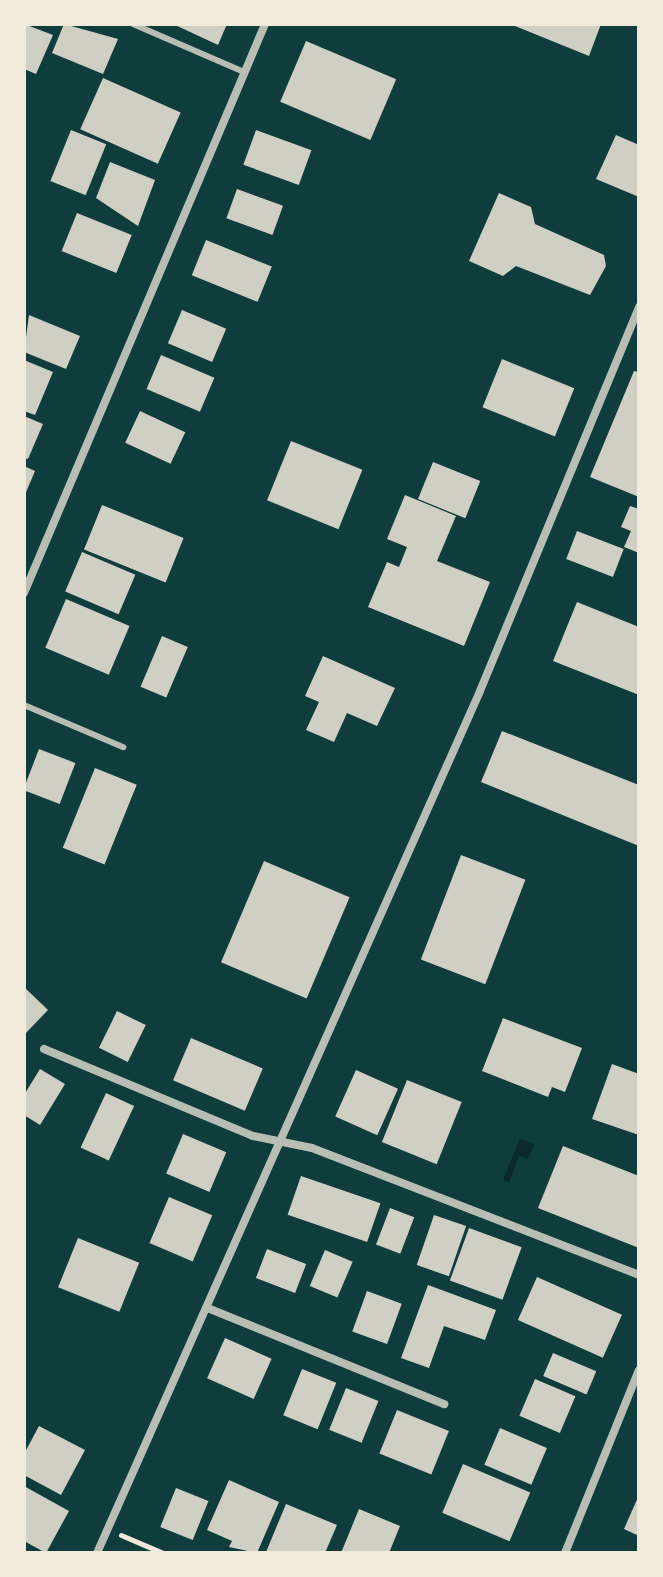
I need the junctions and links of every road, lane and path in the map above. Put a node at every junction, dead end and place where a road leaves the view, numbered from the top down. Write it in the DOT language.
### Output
graph roads {
  1 [pos="133,24"];
  2 [pos="265,24"];
  3 [pos="244,72"];
  4 [pos="639,307"];
  5 [pos="24,593"];
  6 [pos="24,705"];
  7 [pos="123,747"];
  8 [pos="44,1049"];
  9 [pos="282,1142"];
  10 [pos="639,1275"];
  11 [pos="210,1309"];
  12 [pos="639,1370"];
  13 [pos="444,1404"];
  14 [pos="109,1530"];
  15 [pos="97,1553"];
  16 [pos="163,1553"];
  17 [pos="565,1553"];
  1 -- 3 [label="lane"];
  2 -- 3 [label="street"];
  3 -- 5 [label="street"];
  4 -- 9 [label="street"];
  6 -- 7 [label="lane"];
  8 -- 9 [label="street"];
  9 -- 10 [label="street"];
  9 -- 11 [label="street"];
  11 -- 13 [label="street"];
  11 -- 14 [label="street"];
  12 -- 17 [label="street"];
  14 -- 15 [label="street"];
  14 -- 16 [label="path"];
}
